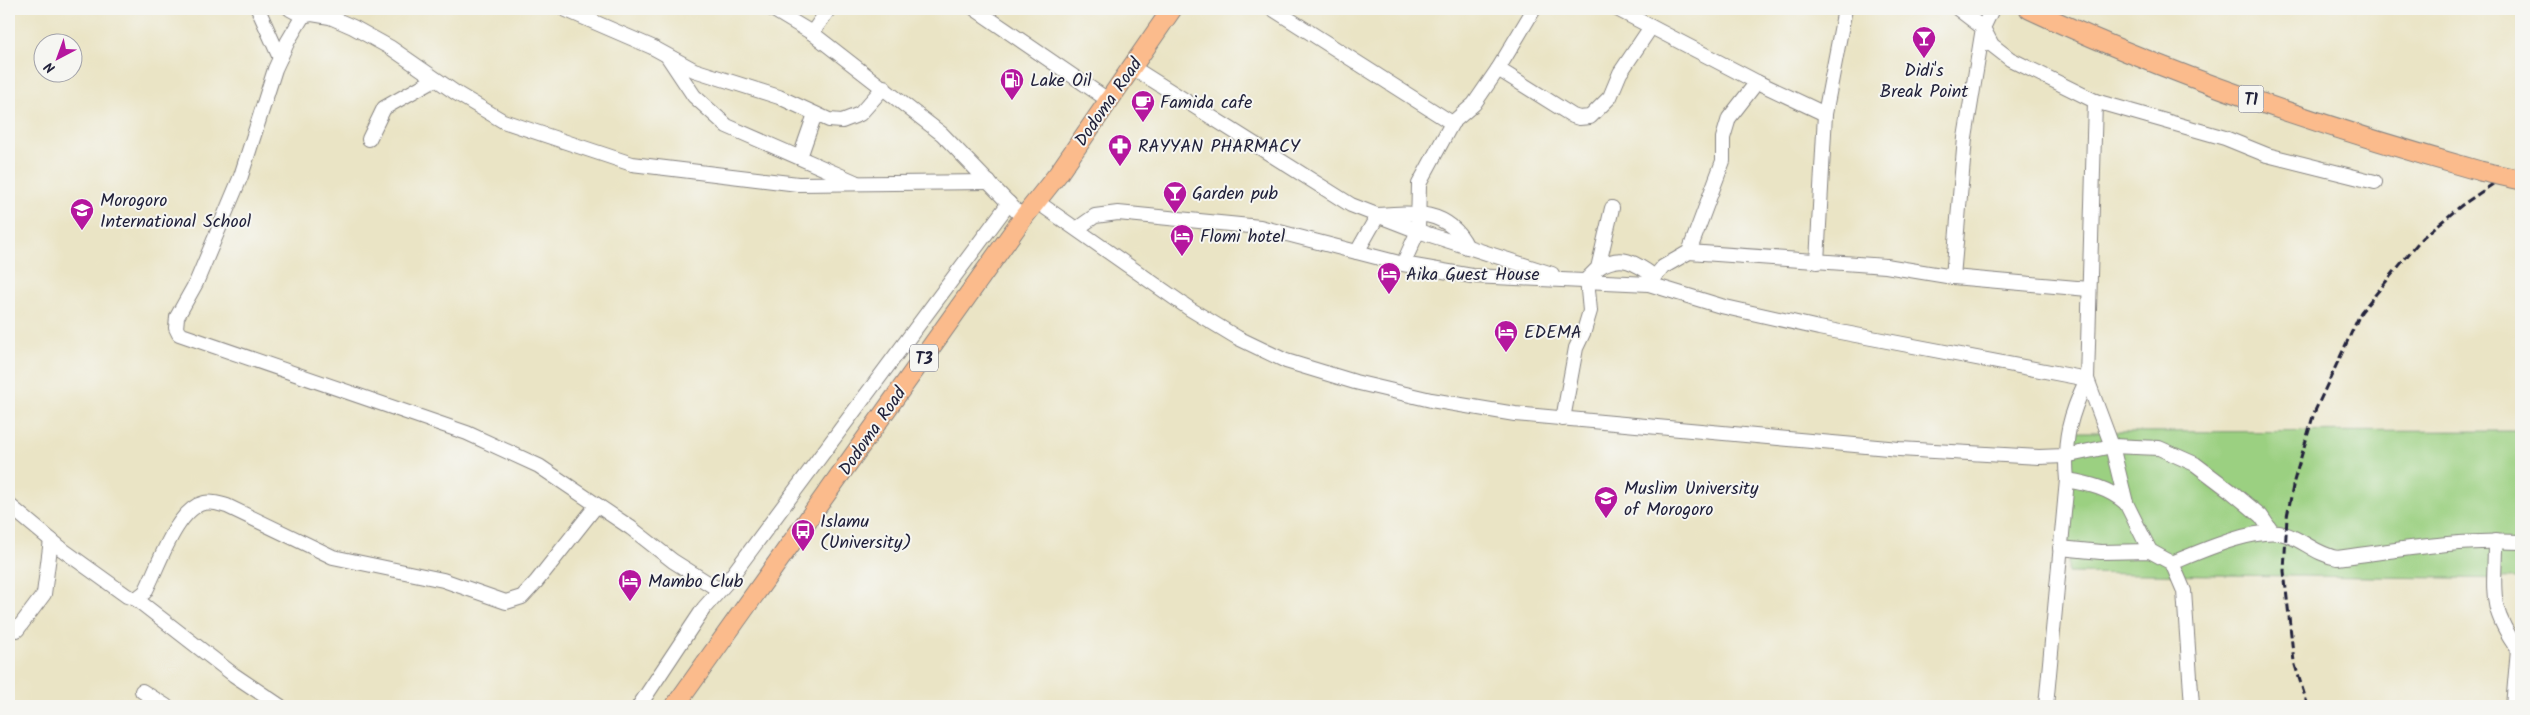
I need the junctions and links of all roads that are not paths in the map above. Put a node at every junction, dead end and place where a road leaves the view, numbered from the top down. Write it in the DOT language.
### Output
graph roads {
  1 [pos="258,9"];
  2 [pos="290,9"];
  3 [pos="564,9"];
  4 [pos="772,9"];
  5 [pos="829,9"];
  6 [pos="975,9"];
  7 [pos="1172,9"];
  8 [pos="1273,9"];
  9 [pos="1534,9"];
  10 [pos="1617,9"];
  11 [pos="1844,9"];
  12 [pos="1958,9"];
  13 [pos="1992,9"];
  14 [pos="2029,9"];
  15 [pos="305,12"];
  16 [pos="1651,27"];
  17 [pos="1983,28"];
  18 [pos="812,33"];
  19 [pos="667,55"];
  20 [pos="280,58"];
  21 [pos="1132,67"];
  22 [pos="1498,69"];
  23 [pos="435,79"];
  24 [pos="1757,82"];
  25 [pos="884,87"];
  26 [pos="1108,100"];
  27 [pos="2095,101"];
  28 [pos="815,114"];
  29 [pos="1825,114"];
  30 [pos="1452,123"];
  31 [pos="369,139"];
  32 [pos="800,157"];
  33 [pos="2521,180"];
  34 [pos="989,182"];
  35 [pos="2375,182"];
  36 [pos="862,185"];
  37 [pos="1036,200"];
  38 [pos="1008,203"];
  39 [pos="1612,208"];
  40 [pos="1419,212"];
  41 [pos="1378,215"];
  42 [pos="1023,218"];
  43 [pos="1078,228"];
  44 [pos="1418,231"];
  45 [pos="1467,247"];
  46 [pos="1357,252"];
  47 [pos="1689,252"];
  48 [pos="1817,262"];
  49 [pos="1403,264"];
  50 [pos="1598,268"];
  51 [pos="1953,277"];
  52 [pos="1568,279"];
  53 [pos="1586,279"];
  54 [pos="1652,280"];
  55 [pos="2088,289"];
  56 [pos="2087,379"];
  57 [pos="1563,419"];
  58 [pos="2112,446"];
  59 [pos="2064,456"];
  60 [pos="2066,480"];
  61 [pos="2126,504"];
  62 [pos="9,505"];
  63 [pos="597,505"];
  64 [pos="2272,532"];
  65 [pos="51,540"];
  66 [pos="2495,541"];
  67 [pos="2521,542"];
  68 [pos="2060,548"];
  69 [pos="2150,551"];
  70 [pos="2172,563"];
  71 [pos="719,590"];
  72 [pos="136,600"];
  73 [pos="17,630"];
  74 [pos="142,691"];
  75 [pos="166,706"];
  76 [pos="280,706"];
  77 [pos="639,706"];
  78 [pos="675,706"];
  79 [pos="2046,706"];
  80 [pos="2192,706"];
  81 [pos="2513,706"];
  1 -- 20 [label="street"];
  2 -- 15 [label="street"];
  3 -- 19 [label="street"];
  4 -- 18 [label="street"];
  5 -- 18 [label="street"];
  6 -- 26 [label="street"];
  7 -- 21 [label="highway, Dodoma Road / T3"];
  8 -- 30 [label="street"];
  9 -- 22 [label="street"];
  10 -- 16 [label="street"];
  11 -- 29 [label="street"];
  12 -- 17 [label="street"];
  13 -- 17 [label="street"];
  14 -- 33 [label="highway, T1, bridge"];
  15 -- 20 [label="street"];
  15 -- 23 [label="street"];
  16 -- 22 [label="street"];
  16 -- 24 [label="street"];
  17 -- 27 [label="street"];
  17 -- 51 [label="street"];
  18 -- 25 [label="street"];
  19 -- 28 [label="street"];
  19 -- 32 [label="street"];
  20 -- 63 [label="street"];
  21 -- 26 [label="highway, Dodoma Road / T3"];
  21 -- 41 [label="street"];
  22 -- 30 [label="street"];
  23 -- 31 [label="street"];
  23 -- 36 [label="street"];
  24 -- 29 [label="street"];
  24 -- 47 [label="street"];
  25 -- 28 [label="street"];
  25 -- 34 [label="street"];
  26 -- 37 [label="highway, Dodoma Road / T3"];
  27 -- 35 [label="street"];
  27 -- 55 [label="street"];
  28 -- 32 [label="street"];
  29 -- 48 [label="street"];
  30 -- 40 [label="street"];
  32 -- 36 [label="street"];
  34 -- 36 [label="street"];
  34 -- 38 [label="street"];
  37 -- 42 [label="highway, Dodoma Road / T3"];
  37 -- 43 [label="street"];
  38 -- 42 [label="street"];
  38 -- 71 [label="street"];
  39 -- 50 [label="street"];
  40 -- 41 [label="street"];
  40 -- 44 [label="street"];
  40 -- 45 [label="street"];
  41 -- 44 [label="street"];
  41 -- 46 [label="street"];
  42 -- 78 [label="highway, Dodoma Road / T3"];
  43 -- 46 [label="street"];
  43 -- 57 [label="street"];
  44 -- 45 [label="street"];
  44 -- 49 [label="street"];
  45 -- 52 [label="street"];
  46 -- 49 [label="street"];
  47 -- 48 [label="street"];
  47 -- 54 [label="street"];
  48 -- 51 [label="street"];
  49 -- 52 [label="street"];
  50 -- 53 [label="street"];
  50 -- 54 [label="street"];
  51 -- 55 [label="street"];
  52 -- 53 [label="street"];
  53 -- 54 [label="street"];
  53 -- 57 [label="street"];
  54 -- 56 [label="street"];
  55 -- 56 [label="street"];
  56 -- 58 [label="street"];
  56 -- 59 [label="street"];
  57 -- 59 [label="street"];
  58 -- 59 [label="street"];
  58 -- 61 [label="street"];
  58 -- 64 [label="street"];
  59 -- 60 [label="street"];
  60 -- 61 [label="street"];
  60 -- 68 [label="street"];
  61 -- 69 [label="street"];
  62 -- 65 [label="street"];
  63 -- 71 [label="street"];
  63 -- 72 [label="street"];
  64 -- 66 [label="street"];
  64 -- 70 [label="street"];
  65 -- 72 [label="street"];
  65 -- 73 [label="street"];
  66 -- 67 [label="street"];
  66 -- 81 [label="street"];
  68 -- 69 [label="street"];
  68 -- 79 [label="street"];
  69 -- 70 [label="street"];
  70 -- 80 [label="street"];
  71 -- 77 [label="street"];
  72 -- 76 [label="street"];
  74 -- 75 [label="street"];
}
